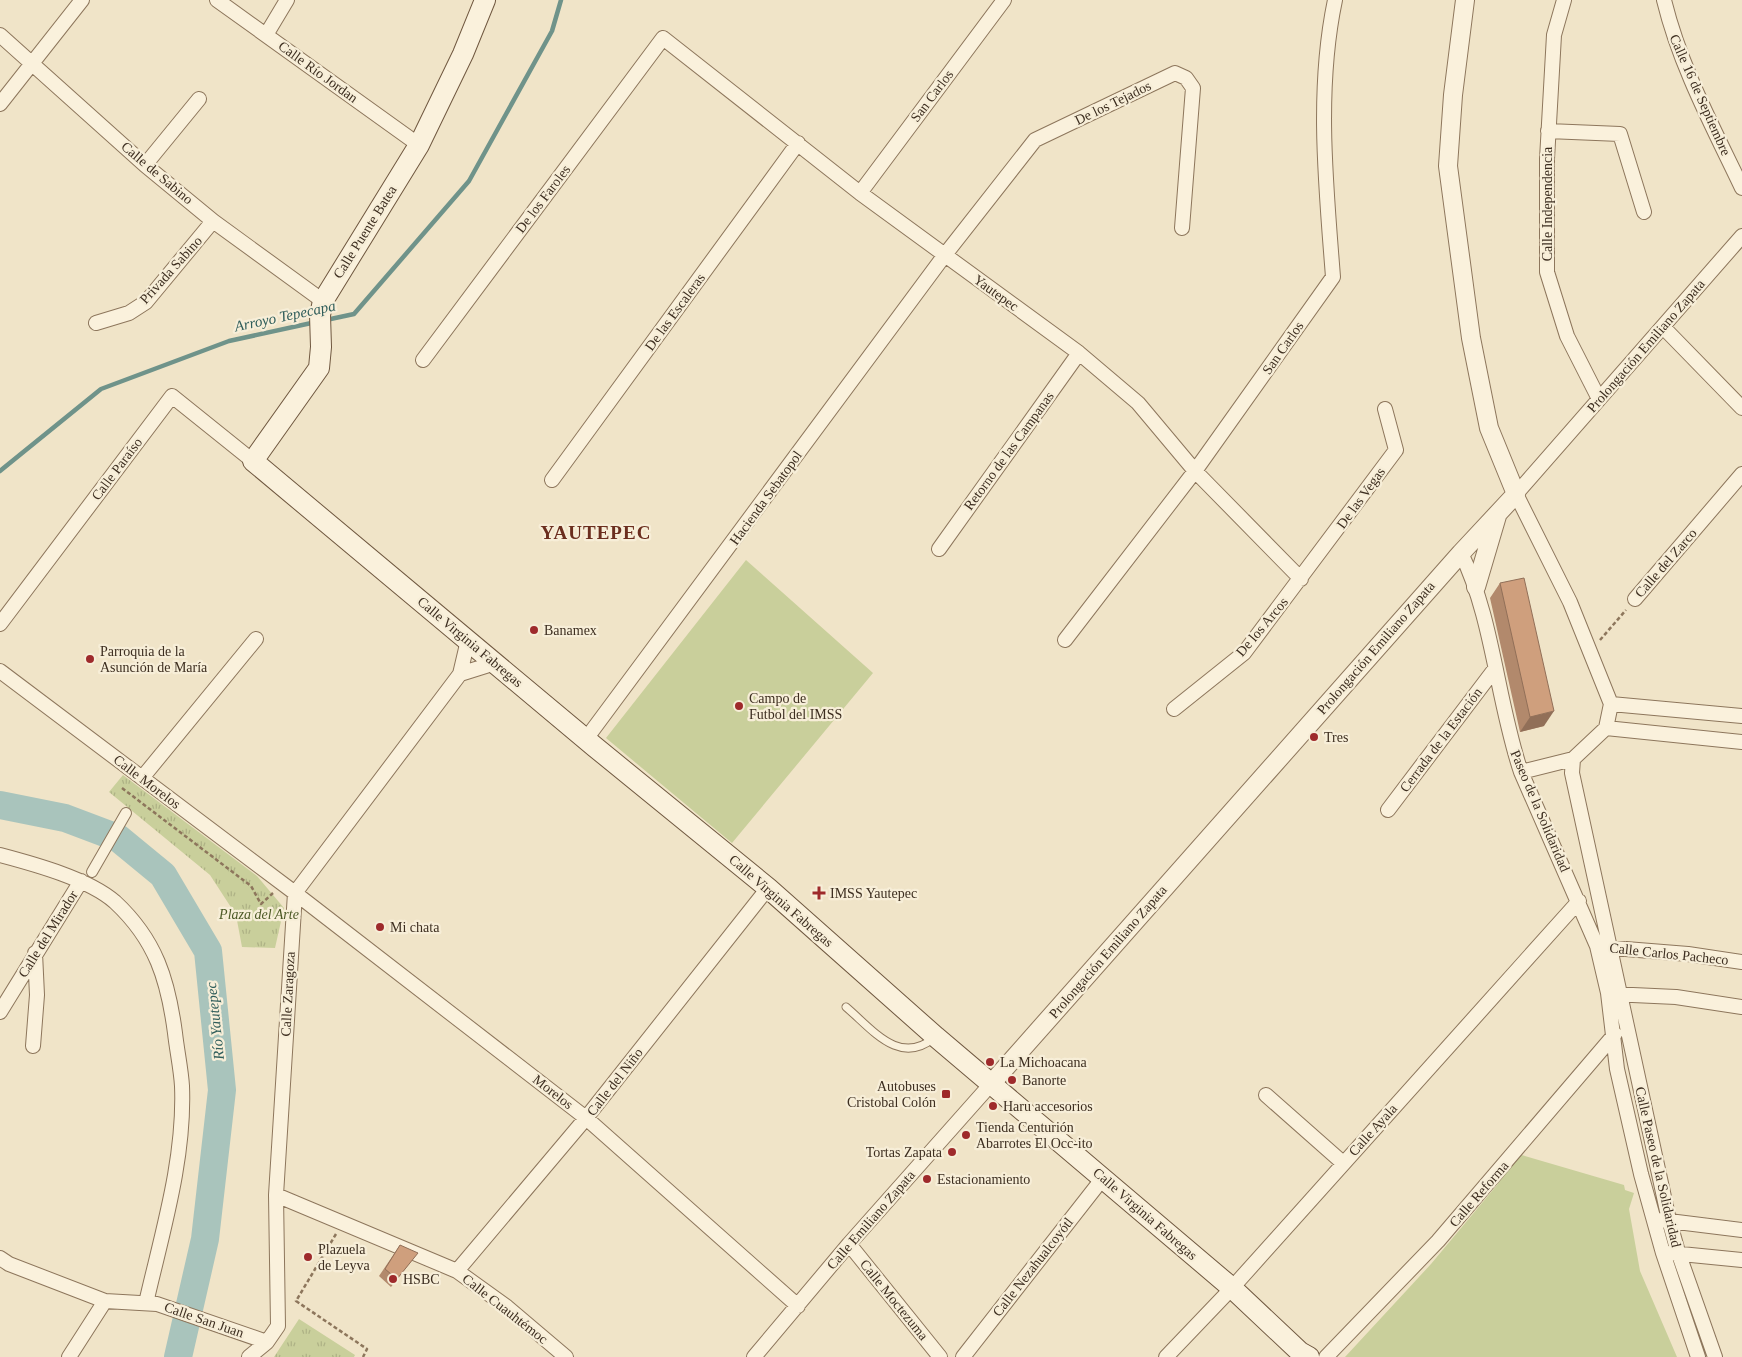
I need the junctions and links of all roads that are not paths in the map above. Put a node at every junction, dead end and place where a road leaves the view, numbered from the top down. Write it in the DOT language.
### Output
graph roads {
  1 [pos="82,0"];
  2 [pos="217,0"];
  3 [pos="287,0"];
  4 [pos="486,0"];
  5 [pos="1004,0"];
  6 [pos="1335,0"];
  7 [pos="1465,0"];
  8 [pos="1564,0"];
  9 [pos="1664,0"];
  10 [pos="0,35"];
  11 [pos="266,35"];
  12 [pos="663,38"];
  13 [pos="33,63"];
  14 [pos="199,99"];
  15 [pos="0,104"];
  16 [pos="1548,131"];
  17 [pos="798,143"];
  18 [pos="418,145"];
  19 [pos="145,165"];
  20 [pos="1742,188"];
  21 [pos="860,193"];
  22 [pos="1644,212"];
  23 [pos="213,221"];
  24 [pos="1182,228"];
  25 [pos="1742,236"];
  26 [pos="944,256"];
  27 [pos="321,308"];
  28 [pos="96,323"];
  29 [pos="1663,327"];
  30 [pos="1079,353"];
  31 [pos="423,360"];
  32 [pos="1599,399"];
  33 [pos="1742,408"];
  34 [pos="1385,409"];
  35 [pos="253,461"];
  36 [pos="1195,471"];
  37 [pos="1742,474"];
  38 [pos="552,480"];
  39 [pos="1516,494"];
  40 [pos="1498,514"];
  41 [pos="939,549"];
  42 [pos="1461,553"];
  43 [pos="1301,579"];
  44 [pos="1476,587"];
  45 [pos="1635,600"];
  46 [pos="0,624"];
  47 [pos="256,639"];
  48 [pos="468,640"];
  49 [pos="1065,640"];
  50 [pos="495,663"];
  51 [pos="1494,670"];
  52 [pos="0,671"];
  53 [pos="460,674"];
  54 [pos="1612,704"];
  55 [pos="1174,709"];
  56 [pos="1742,716"];
  57 [pos="1606,728"];
  58 [pos="586,739"];
  59 [pos="1742,742"];
  60 [pos="1573,759"];
  61 [pos="1521,772"];
  62 [pos="142,778"];
  63 [pos="1388,810"];
  64 [pos="126,812"];
  65 [pos="0,855"];
  66 [pos="92,872"];
  67 [pos="81,882"];
  68 [pos="768,888"];
  69 [pos="295,892"];
  70 [pos="1579,901"];
  71 [pos="1603,948"];
  72 [pos="35,953"];
  73 [pos="1742,962"];
  74 [pos="1614,973"];
  75 [pos="1613,994"];
  76 [pos="846,1007"];
  77 [pos="1742,1007"];
  78 [pos="0,1012"];
  79 [pos="1626,1027"];
  80 [pos="1612,1036"];
  81 [pos="936,1037"];
  82 [pos="32,1046"];
  83 [pos="1617,1070"];
  84 [pos="991,1084"];
  85 [pos="1266,1095"];
  86 [pos="586,1118"];
  87 [pos="1342,1163"];
  88 [pos="1103,1178"];
  89 [pos="276,1195"];
  90 [pos="1654,1220"];
  91 [pos="1670,1220"];
  92 [pos="1742,1230"];
  93 [pos="849,1244"];
  94 [pos="1678,1252"];
  95 [pos="1663,1253"];
  96 [pos="0,1258"];
  97 [pos="1742,1260"];
  98 [pos="457,1272"];
  99 [pos="1232,1288"];
  100 [pos="105,1301"];
  101 [pos="152,1303"];
  102 [pos="798,1306"];
  103 [pos="267,1342"];
  104 [pos="1304,1355"];
  105 [pos="69,1357"];
  106 [pos="249,1357"];
  107 [pos="566,1357"];
  108 [pos="754,1357"];
  109 [pos="940,1357"];
  110 [pos="963,1357"];
  111 [pos="1166,1357"];
  112 [pos="1326,1357"];
  113 [pos="1698,1357"];
  114 [pos="1715,1357"];
  1 -- 13 [label="street"];
  2 -- 11 [label="street, Calle Río Jordan"];
  3 -- 11 [label="street"];
  4 -- 18 [label="main road, Calle Puente Batea"];
  5 -- 21 [label="street, San Carlos"];
  6 -- 36 [label="street, San Carlos"];
  7 -- 39 [label="street"];
  8 -- 16 [label="street, Calle Independencia"];
  9 -- 20 [label="street, Calle 16 de Septiembre"];
  10 -- 13 [label="street, Calle de Sabino"];
  11 -- 18 [label="street, Calle Río Jordan"];
  12 -- 17 [label="street, Yautepec"];
  12 -- 31 [label="street, De los Faroles"];
  13 -- 15 [label="street"];
  13 -- 19 [label="street, Calle de Sabino"];
  14 -- 19 [label="street"];
  16 -- 22 [label="street"];
  16 -- 32 [label="street, Calle Independencia"];
  17 -- 21 [label="street, Yautepec"];
  17 -- 38 [label="street, De las Escaleras"];
  18 -- 27 [label="main road, Calle Puente Batea"];
  19 -- 23 [label="street, Calle de Sabino"];
  21 -- 26 [label="street, Yautepec"];
  23 -- 27 [label="street, Calle de Sabino"];
  23 -- 28 [label="street, Privada Sabino"];
  24 -- 26 [label="street, De los Tejados"];
  25 -- 29 [label="street, Prolongación Emiliano Zapata"];
  26 -- 30 [label="street, Yautepec"];
  26 -- 58 [label="street, Hacienda Sebatopol"];
  27 -- 35 [label="main road"];
  29 -- 32 [label="street, Prolongación Emiliano Zapata"];
  29 -- 33 [label="street"];
  30 -- 36 [label="street, Yautepec"];
  30 -- 41 [label="street, Retorno de las Campanas"];
  32 -- 39 [label="street, Prolongación Emiliano Zapata"];
  34 -- 43 [label="street, De las Vegas"];
  35 -- 46 [label="street, Calle Paraíso"];
  35 -- 48 [label="main road, Calle Virginia Fabregas"];
  36 -- 43 [label="street, Yautepec"];
  36 -- 49 [label="street, San Carlos"];
  37 -- 45 [label="street, Calle del Zarco"];
  39 -- 40 [label="street, Prolongación Emiliano Zapata"];
  39 -- 54 [label="street"];
  40 -- 42 [label="street, Prolongación Emiliano Zapata"];
  40 -- 44 [label="street"];
  42 -- 44 [label="street, Paseo de la Solidaridad"];
  42 -- 84 [label="street, Prolongación Emiliano Zapata"];
  43 -- 55 [label="street, De los Arcos"];
  44 -- 51 [label="street, Paseo de la Solidaridad"];
  47 -- 62 [label="street"];
  48 -- 50 [label="main road, Calle Virginia Fabregas"];
  48 -- 53 [label="street"];
  50 -- 53 [label="street"];
  50 -- 58 [label="main road, Calle Virginia Fabregas"];
  51 -- 61 [label="street, Paseo de la Solidaridad"];
  51 -- 63 [label="street, Cerrada de la Estación"];
  52 -- 62 [label="street, Calle Morelos"];
  53 -- 69 [label="street"];
  54 -- 56 [label="street"];
  54 -- 57 [label="street"];
  57 -- 59 [label="street"];
  57 -- 60 [label="street"];
  58 -- 68 [label="main road, Calle Virginia Fabregas"];
  60 -- 61 [label="street"];
  60 -- 71 [label="street, Paseo de la Solidaridad"];
  61 -- 70 [label="street, Paseo de la Solidaridad"];
  62 -- 69 [label="street, Calle Morelos"];
  64 -- 66 [label="street"];
  65 -- 67 [label="street"];
  67 -- 72 [label="street, Calle del Mirador"];
  67 -- 101 [label="street"];
  68 -- 81 [label="main road, Calle Virginia Fabregas"];
  68 -- 86 [label="street, Calle del Niño"];
  69 -- 86 [label="street, Morelos"];
  69 -- 89 [label="street, Calle Zaragoza"];
  70 -- 71 [label="street, Paseo de la Solidaridad"];
  70 -- 87 [label="street, Calle Ayala"];
  71 -- 73 [label="street, Calle Carlos Pacheco"];
  71 -- 74 [label="street, Paseo de la Solidaridad"];
  71 -- 75 [label="street, Paseo de la Solidaridad"];
  72 -- 78 [label="street, Calle del Mirador"];
  72 -- 82 [label="street"];
  74 -- 75 [label="street, Calle Paseo de la Solidaridad"];
  75 -- 77 [label="street"];
  75 -- 79 [label="street, Calle Paseo de la Solidaridad"];
  75 -- 80 [label="street, Paseo de la Solidaridad"];
  76 -- 81 [label="lane"];
  79 -- 80 [label="street, Calle Reforma"];
  79 -- 91 [label="street, Calle Paseo de la Solidaridad"];
  80 -- 83 [label="street, Paseo de la Solidaridad"];
  80 -- 112 [label="street, Calle Reforma"];
  81 -- 84 [label="main road, Calle Virginia Fabregas"];
  83 -- 90 [label="street, Calle Paseo de la Solidaridad"];
  84 -- 88 [label="main road, Calle Virginia Fabregas"];
  84 -- 93 [label="street, Calle Emiliano Zapata"];
  85 -- 87 [label="street"];
  86 -- 98 [label="street, Calle del Niño"];
  86 -- 102 [label="street, Morelos"];
  87 -- 99 [label="street, Calle Ayala"];
  88 -- 99 [label="main road, Calle Virginia Fabregas"];
  88 -- 110 [label="street, Calle Nezahualcoyótl"];
  89 -- 98 [label="street, Calle Cuauhtémoc"];
  89 -- 103 [label="street, Calle Zaragoza"];
  90 -- 91 [label="street"];
  90 -- 95 [label="street, Calle Paseo de la Solidaridad"];
  91 -- 92 [label="street"];
  91 -- 94 [label="street, Calle Paseo de la Solidaridad"];
  93 -- 102 [label="street, Calle Emiliano Zapata"];
  93 -- 109 [label="street, Calle Moctezuma"];
  94 -- 95 [label="street"];
  94 -- 97 [label="street"];
  94 -- 114 [label="street, Calle Paseo de la Solidaridad"];
  95 -- 113 [label="street, Calle Paseo de la Solidaridad"];
  96 -- 100 [label="street, Calle San Juan"];
  98 -- 107 [label="street, Calle Cuauhtémoc"];
  99 -- 104 [label="main road, Calle Virginia Fabregas"];
  99 -- 111 [label="street, Calle Ayala"];
  100 -- 101 [label="street, Calle San Juan"];
  100 -- 105 [label="street"];
  101 -- 103 [label="street, Calle San Juan"];
  102 -- 108 [label="street, Calle Emiliano Zapata"];
  103 -- 106 [label="street, Calle Zaragoza"];
}
